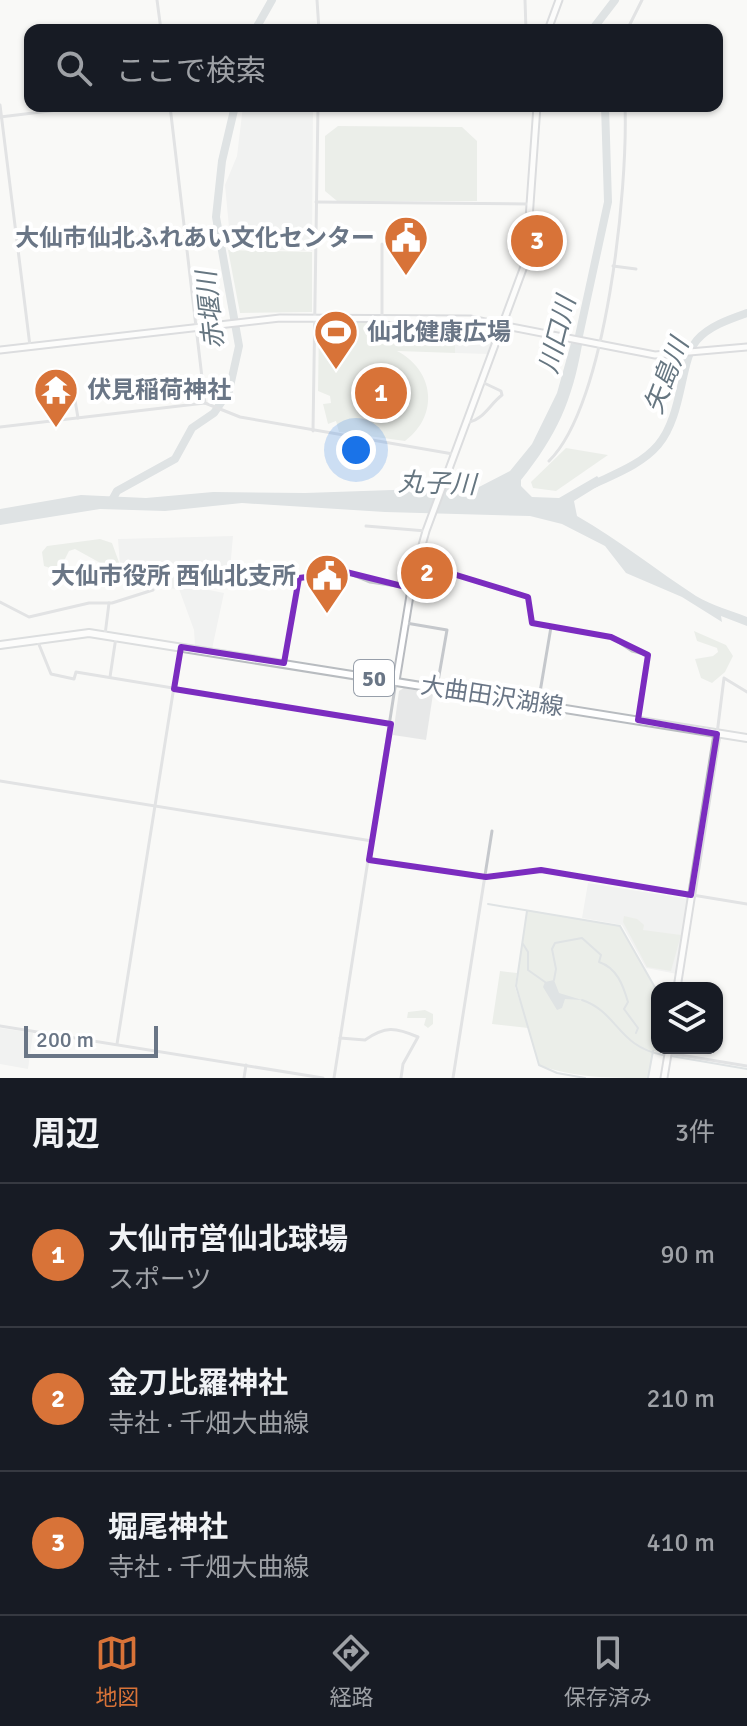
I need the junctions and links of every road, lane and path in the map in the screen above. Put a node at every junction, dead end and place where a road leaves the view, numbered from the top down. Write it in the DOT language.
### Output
graph roads {
  1 [pos="157,0"];
  2 [pos="317,0"];
  3 [pos="525,0"];
  4 [pos="559,0"];
  5 [pos="642,0"];
  6 [pos="160,24"];
  7 [pos="319,24"];
  8 [pos="526,24"];
  9 [pos="550,24"];
  10 [pos="630,24"];
  11 [pos="0,105"];
  12 [pos="42,112"];
  13 [pos="171,112"];
  14 [pos="318,112"];
  15 [pos="537,112"];
  16 [pos="625,112"];
  17 [pos="1,117"];
  18 [pos="316,202"];
  19 [pos="529,204"];
  20 [pos="382,244"];
  21 [pos="613,266"];
  22 [pos="636,269"];
  23 [pos="315,319"];
  24 [pos="382,319"];
  25 [pos="196,326"];
  26 [pos="503,326"];
  27 [pos="598,345"];
  28 [pos="30,346"];
  29 [pos="747,347"];
  30 [pos="0,350"];
  31 [pos="482,382"];
  32 [pos="74,394"];
  33 [pos="205,403"];
  34 [pos="78,418"];
  35 [pos="469,422"];
  36 [pos="0,427"];
  37 [pos="313,431"];
  38 [pos="455,454"];
  39 [pos="549,461"];
  40 [pos="366,526"];
  41 [pos="426,531"];
  42 [pos="417,563"];
  43 [pos="412,588"];
  44 [pos="153,590"];
  45 [pos="0,602"];
  46 [pos="109,603"];
  47 [pos="406,623"];
  48 [pos="551,627"];
  49 [pos="105,635"];
  50 [pos="116,637"];
  51 [pos="37,639"];
  52 [pos="0,645"];
  53 [pos="181,647"];
  54 [pos="284,663"];
  55 [pos="110,678"];
  56 [pos="396,681"];
  57 [pos="437,688"];
  58 [pos="174,689"];
  59 [pos="747,692"];
  60 [pos="538,704"];
  61 [pos="638,720"];
  62 [pos="391,724"];
  63 [pos="717,734"];
  64 [pos="747,738"];
  65 [pos="0,781"];
  66 [pos="156,805"];
  67 [pos="492,831"];
  68 [pos="372,841"];
  69 [pos="369,860"];
  70 [pos="486,877"];
  71 [pos="691,895"];
  72 [pos="747,904"];
  73 [pos="678,982"];
  74 [pos="0,1026"];
  75 [pos="340,1038"];
  76 [pos="117,1044"];
  77 [pos="668,1054"];
  78 [pos="684,1054"];
  79 [pos="246,1065"];
  80 [pos="747,1066"];
  81 [pos="244,1078"];
  82 [pos="323,1078"];
  83 [pos="334,1078"];
  84 [pos="401,1078"];
  85 [pos="453,1078"];
  86 [pos="664,1078"];
  1 -- 6 [label="street"];
  2 -- 7 [label="street"];
  3 -- 8 [label="street"];
  4 -- 9 [label="street"];
  5 -- 10 [label="street"];
  11 -- 17 [label="street"];
  12 -- 17 [label="street"];
  13 -- 25 [label="street"];
  14 -- 18 [label="street"];
  15 -- 19 [label="street"];
  16 -- 21 [label="street"];
  17 -- 28 [label="street"];
  18 -- 19 [label="street"];
  18 -- 23 [label="street"];
  19 -- 26 [label="street"];
  20 -- 24 [label="street"];
  21 -- 22 [label="street"];
  21 -- 27 [label="street"];
  23 -- 24 [label="street"];
  23 -- 25 [label="street"];
  23 -- 37 [label="street"];
  24 -- 26 [label="street"];
  25 -- 28 [label="street"];
  25 -- 33 [label="street"];
  26 -- 27 [label="street"];
  26 -- 31 [label="street"];
  27 -- 29 [label="street"];
  27 -- 39 [label="street"];
  28 -- 30 [label="street"];
  31 -- 35 [label="street"];
  31 -- 35 [label="street"];
  32 -- 34 [label="street"];
  33 -- 34 [label="street"];
  33 -- 37 [label="street"];
  34 -- 36 [label="street"];
  35 -- 38 [label="street"];
  37 -- 38 [label="street"];
  38 -- 41 [label="street"];
  40 -- 41 [label="street"];
  41 -- 42 [label="street"];
  42 -- 43 [label="street"];
  42 -- 48 [label="street"];
  43 -- 47 [label="street"];
  43 -- 54 [label="street"];
  44 -- 46 [label="street"];
  45 -- 46 [label="street"];
  46 -- 49 [label="street"];
  47 -- 56 [label="street"];
  47 -- 57 [label="street"];
  48 -- 60 [label="street"];
  48 -- 61 [label="street"];
  49 -- 50 [label="main road, 大曲田沢湖線 / 50"];
  49 -- 51 [label="main road, 大曲田沢湖線 / 50"];
  50 -- 53 [label="main road, 大曲田沢湖線 / 50"];
  50 -- 55 [label="street"];
  51 -- 52 [label="main road, 大曲田沢湖線 / 50"];
  51 -- 55 [label="street"];
  53 -- 54 [label="main road, 大曲田沢湖線 / 50"];
  53 -- 58 [label="street"];
  54 -- 56 [label="main road, 大曲田沢湖線 / 50"];
  55 -- 58 [label="street"];
  56 -- 57 [label="main road, 大曲田沢湖線 / 50"];
  56 -- 62 [label="street"];
  57 -- 60 [label="main road, 大曲田沢湖線 / 50"];
  58 -- 62 [label="street"];
  58 -- 66 [label="street"];
  59 -- 63 [label="street"];
  60 -- 61 [label="main road, 大曲田沢湖線 / 50"];
  61 -- 63 [label="main road, 大曲田沢湖線 / 50"];
  62 -- 68 [label="street"];
  63 -- 64 [label="main road, 大曲田沢湖線 / 50"];
  63 -- 71 [label="street"];
  65 -- 66 [label="street"];
  66 -- 68 [label="street"];
  66 -- 76 [label="street"];
  67 -- 70 [label="street"];
  68 -- 69 [label="street"];
  69 -- 70 [label="street"];
  69 -- 75 [label="street"];
  70 -- 71 [label="street"];
  70 -- 85 [label="street"];
  71 -- 72 [label="street"];
  71 -- 73 [label="street"];
  74 -- 76 [label="street"];
  75 -- 83 [label="street"];
  75 -- 84 [label="street"];
  76 -- 79 [label="street"];
  77 -- 86 [label="street"];
  78 -- 80 [label="street"];
  79 -- 81 [label="street"];
  79 -- 82 [label="street"];
}
